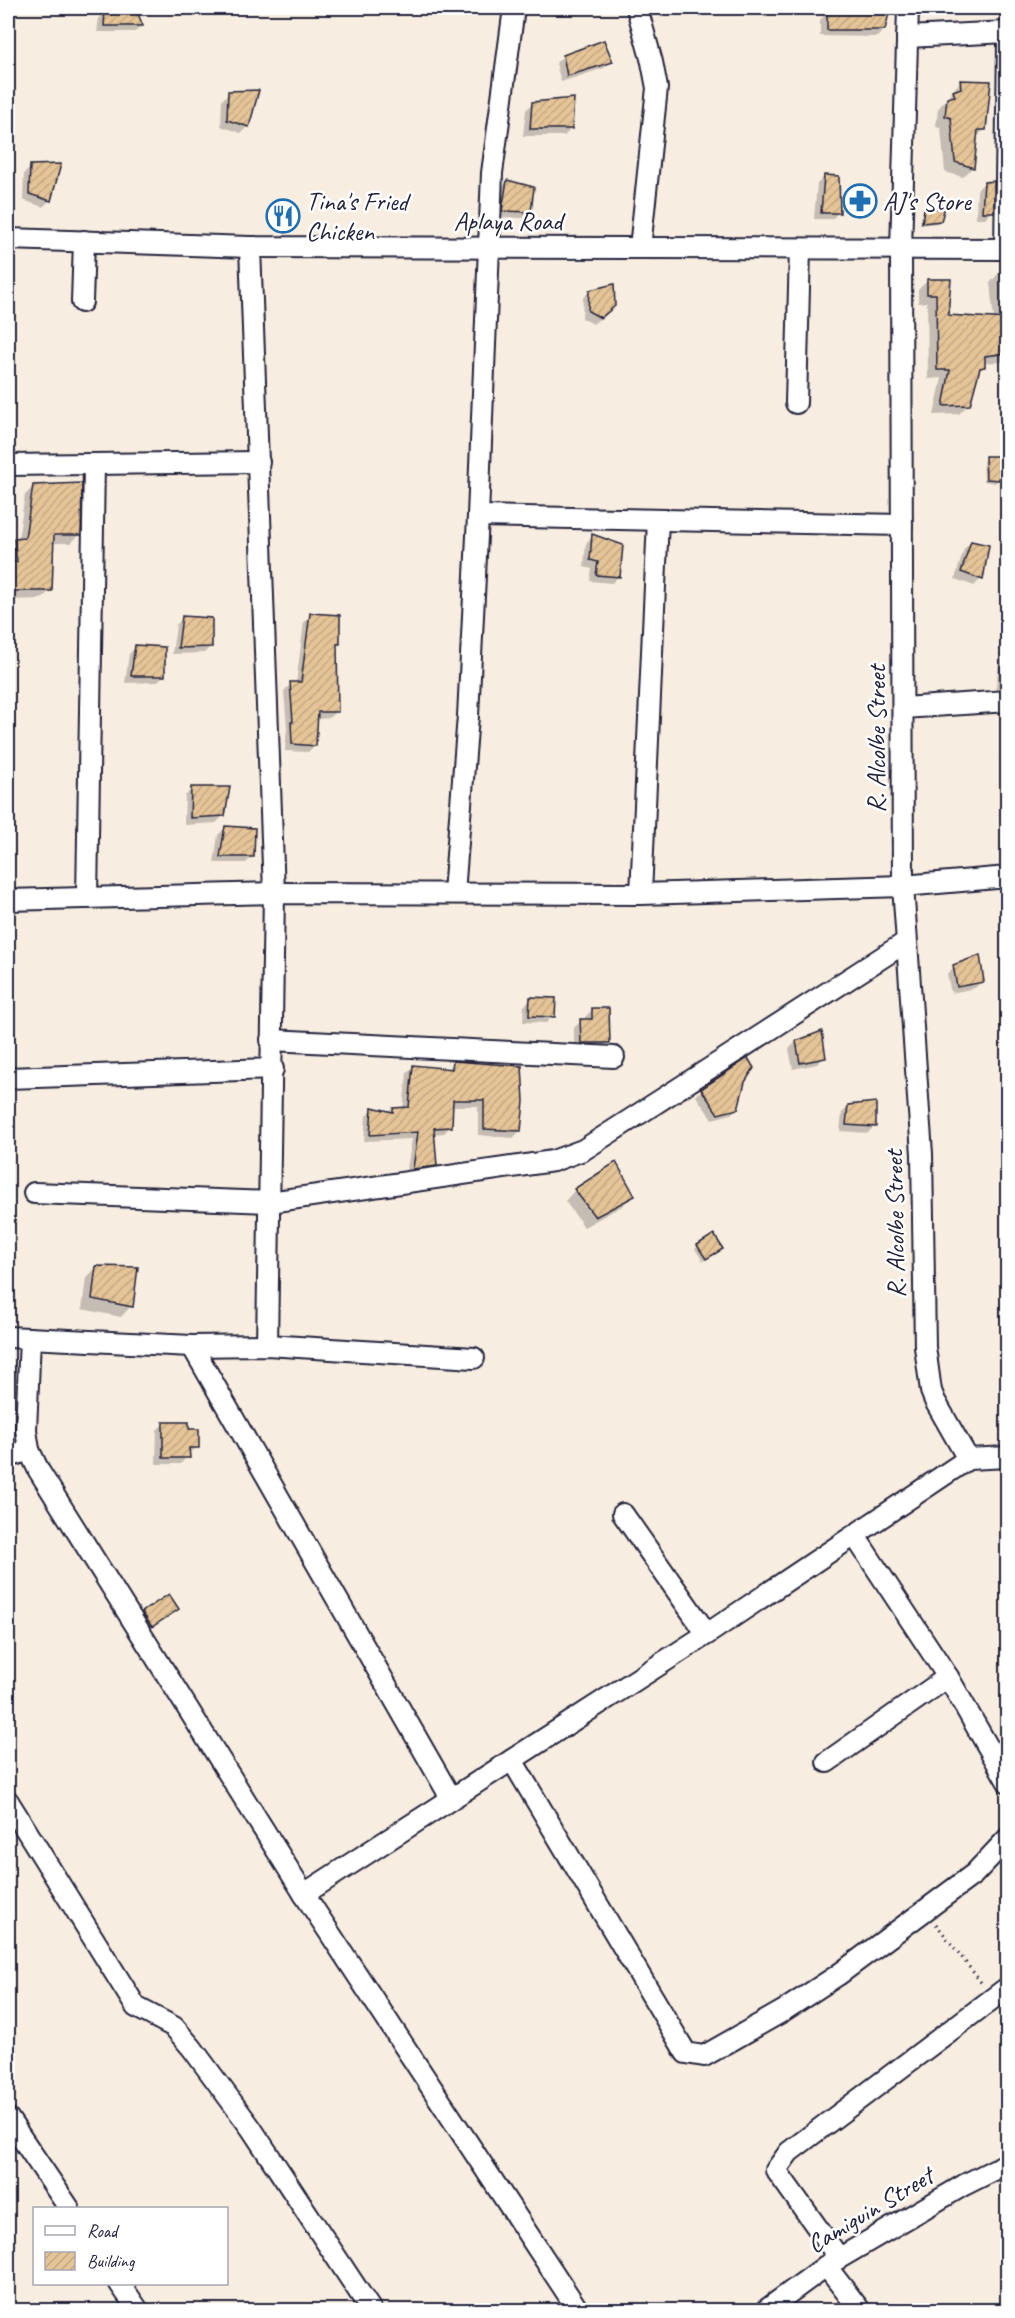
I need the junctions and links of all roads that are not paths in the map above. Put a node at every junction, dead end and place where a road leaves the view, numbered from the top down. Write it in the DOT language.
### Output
graph roads {
  1 [pos="514,8"];
  2 [pos="637,8"];
  3 [pos="908,8"];
  4 [pos="1008,32"];
  5 [pos="907,38"];
  6 [pos="1008,44"];
  7 [pos="8,239"];
  8 [pos="84,241"];
  9 [pos="250,247"];
  10 [pos="488,248"];
  11 [pos="640,248"];
  12 [pos="800,249"];
  13 [pos="901,249"];
  14 [pos="1006,249"];
  15 [pos="81,302"];
  16 [pos="796,403"];
  17 [pos="259,462"];
  18 [pos="94,464"];
  19 [pos="8,465"];
  20 [pos="478,516"];
  21 [pos="658,520"];
  22 [pos="902,525"];
  23 [pos="1008,701"];
  24 [pos="903,708"];
  25 [pos="1008,877"];
  26 [pos="903,886"];
  27 [pos="274,893"];
  28 [pos="454,893"];
  29 [pos="641,894"];
  30 [pos="87,898"];
  31 [pos="8,900"];
  32 [pos="906,942"];
  33 [pos="271,1040"];
  34 [pos="614,1057"];
  35 [pos="273,1069"];
  36 [pos="8,1078"];
  37 [pos="34,1193"];
  38 [pos="270,1202"];
  39 [pos="8,1336"];
  40 [pos="30,1338"];
  41 [pos="267,1345"];
  42 [pos="192,1346"];
  43 [pos="474,1358"];
  44 [pos="29,1450"];
  45 [pos="1008,1457"];
  46 [pos="8,1458"];
  47 [pos="968,1459"];
  48 [pos="623,1514"];
  49 [pos="855,1536"];
  50 [pos="707,1634"];
  51 [pos="948,1677"];
  52 [pos="512,1760"];
  53 [pos="826,1762"];
  54 [pos="1008,1782"];
  55 [pos="451,1798"];
  56 [pos="8,1801"];
  57 [pos="1008,1838"];
  58 [pos="304,1894"];
  59 [pos="1001,1992"];
  60 [pos="8,2118"];
  61 [pos="1008,2163"];
  62 [pos="68,2207"];
  63 [pos="833,2262"];
  64 [pos="121,2285"];
  65 [pos="575,2309"];
  66 [pos="138,2310"];
  67 [pos="371,2310"];
  68 [pos="765,2310"];
  69 [pos="860,2310"];
  1 -- 10 [label="street"];
  2 -- 11 [label="street"];
  3 -- 5 [label="street, R. Alcolbe Street"];
  4 -- 5 [label="street"];
  5 -- 13 [label="street, R. Alcolbe Street"];
  6 -- 14 [label="street"];
  7 -- 8 [label="street, Aplaya Road"];
  8 -- 9 [label="street, Aplaya Road"];
  8 -- 15 [label="street"];
  9 -- 10 [label="street, Aplaya Road"];
  9 -- 17 [label="street"];
  10 -- 11 [label="street, Aplaya Road"];
  10 -- 20 [label="street"];
  11 -- 12 [label="street, Aplaya Road"];
  12 -- 13 [label="street, Aplaya Road"];
  12 -- 16 [label="street"];
  13 -- 14 [label="street, Aplaya Road"];
  13 -- 22 [label="street, R. Alcolbe Street"];
  17 -- 18 [label="street"];
  17 -- 27 [label="street"];
  18 -- 19 [label="street"];
  18 -- 30 [label="street"];
  20 -- 21 [label="street"];
  20 -- 28 [label="street"];
  21 -- 22 [label="street"];
  21 -- 29 [label="street"];
  22 -- 24 [label="street, R. Alcolbe Street"];
  23 -- 24 [label="street"];
  24 -- 26 [label="street, R. Alcolbe Street"];
  25 -- 26 [label="street"];
  26 -- 29 [label="street"];
  26 -- 32 [label="street, R. Alcolbe Street"];
  27 -- 28 [label="street"];
  27 -- 30 [label="street"];
  27 -- 33 [label="street"];
  28 -- 29 [label="street"];
  30 -- 31 [label="street"];
  32 -- 38 [label="street"];
  32 -- 47 [label="street, R. Alcolbe Street"];
  33 -- 34 [label="street"];
  33 -- 35 [label="street"];
  35 -- 36 [label="street"];
  35 -- 38 [label="street"];
  37 -- 38 [label="street"];
  38 -- 41 [label="street"];
  39 -- 40 [label="street"];
  40 -- 42 [label="street"];
  40 -- 44 [label="street"];
  41 -- 42 [label="street"];
  41 -- 43 [label="street"];
  42 -- 55 [label="street"];
  44 -- 46 [label="street"];
  44 -- 58 [label="street"];
  45 -- 47 [label="street"];
  47 -- 49 [label="street"];
  48 -- 50 [label="street"];
  49 -- 50 [label="street"];
  49 -- 51 [label="street"];
  50 -- 52 [label="street"];
  51 -- 53 [label="street"];
  51 -- 54 [label="street"];
  52 -- 55 [label="street"];
  52 -- 57 [label="street"];
  55 -- 58 [label="street"];
  56 -- 67 [label="street"];
  58 -- 65 [label="street"];
  59 -- 63 [label="street"];
  60 -- 62 [label="street"];
  61 -- 63 [label="street, Camiguin Street"];
  63 -- 68 [label="street, Camiguin Street"];
  63 -- 69 [label="street"];
  64 -- 66 [label="street"];
}
